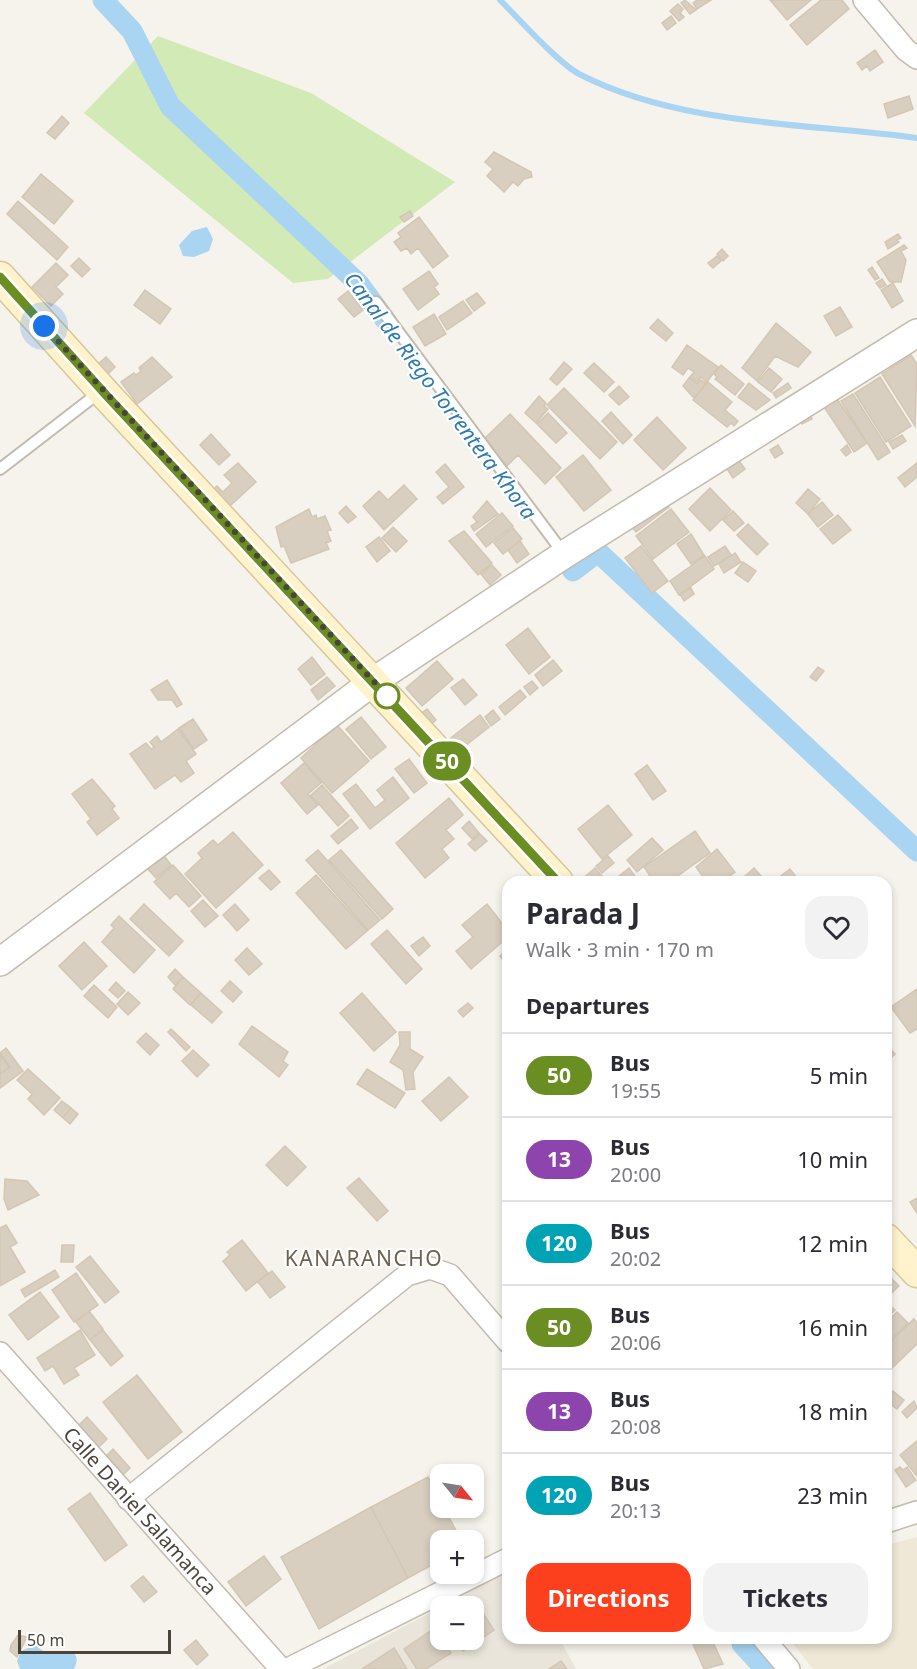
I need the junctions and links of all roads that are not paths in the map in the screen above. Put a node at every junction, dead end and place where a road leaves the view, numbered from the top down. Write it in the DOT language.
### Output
graph roads {
  1 [pos="864,0"];
  2 [pos="917,58"];
  3 [pos="0,277"];
  4 [pos="376,302"];
  5 [pos="917,333"];
  6 [pos="102,391"];
  7 [pos="0,469"];
  8 [pos="564,554"];
  9 [pos="374,681"];
  10 [pos="553,876"];
  11 [pos="0,962"];
  12 [pos="892,1245"];
  13 [pos="917,1272"];
  14 [pos="502,1335"];
  15 [pos="0,1353"];
  16 [pos="128,1499"];
  17 [pos="917,1512"];
  18 [pos="892,1520"];
  19 [pos="502,1562"];
  20 [pos="769,1644"];
  21 [pos="281,1669"];
  22 [pos="288,1669"];
  23 [pos="789,1669"];
  1 -- 2 [label="street"];
  3 -- 6 [label="main road"];
  4 -- 8 [label="lane"];
  5 -- 8 [label="street"];
  6 -- 7 [label="lane"];
  6 -- 9 [label="main road"];
  8 -- 9 [label="street"];
  9 -- 10 [label="main road"];
  9 -- 11 [label="street"];
  12 -- 13 [label="main road"];
  14 -- 16 [label="street"];
  15 -- 16 [label="street, Calle Daniel Salamanca"];
  16 -- 21 [label="street, Calle Daniel Salamanca"];
  17 -- 18 [label="street"];
  19 -- 22 [label="street"];
  20 -- 23 [label="street"];
}
